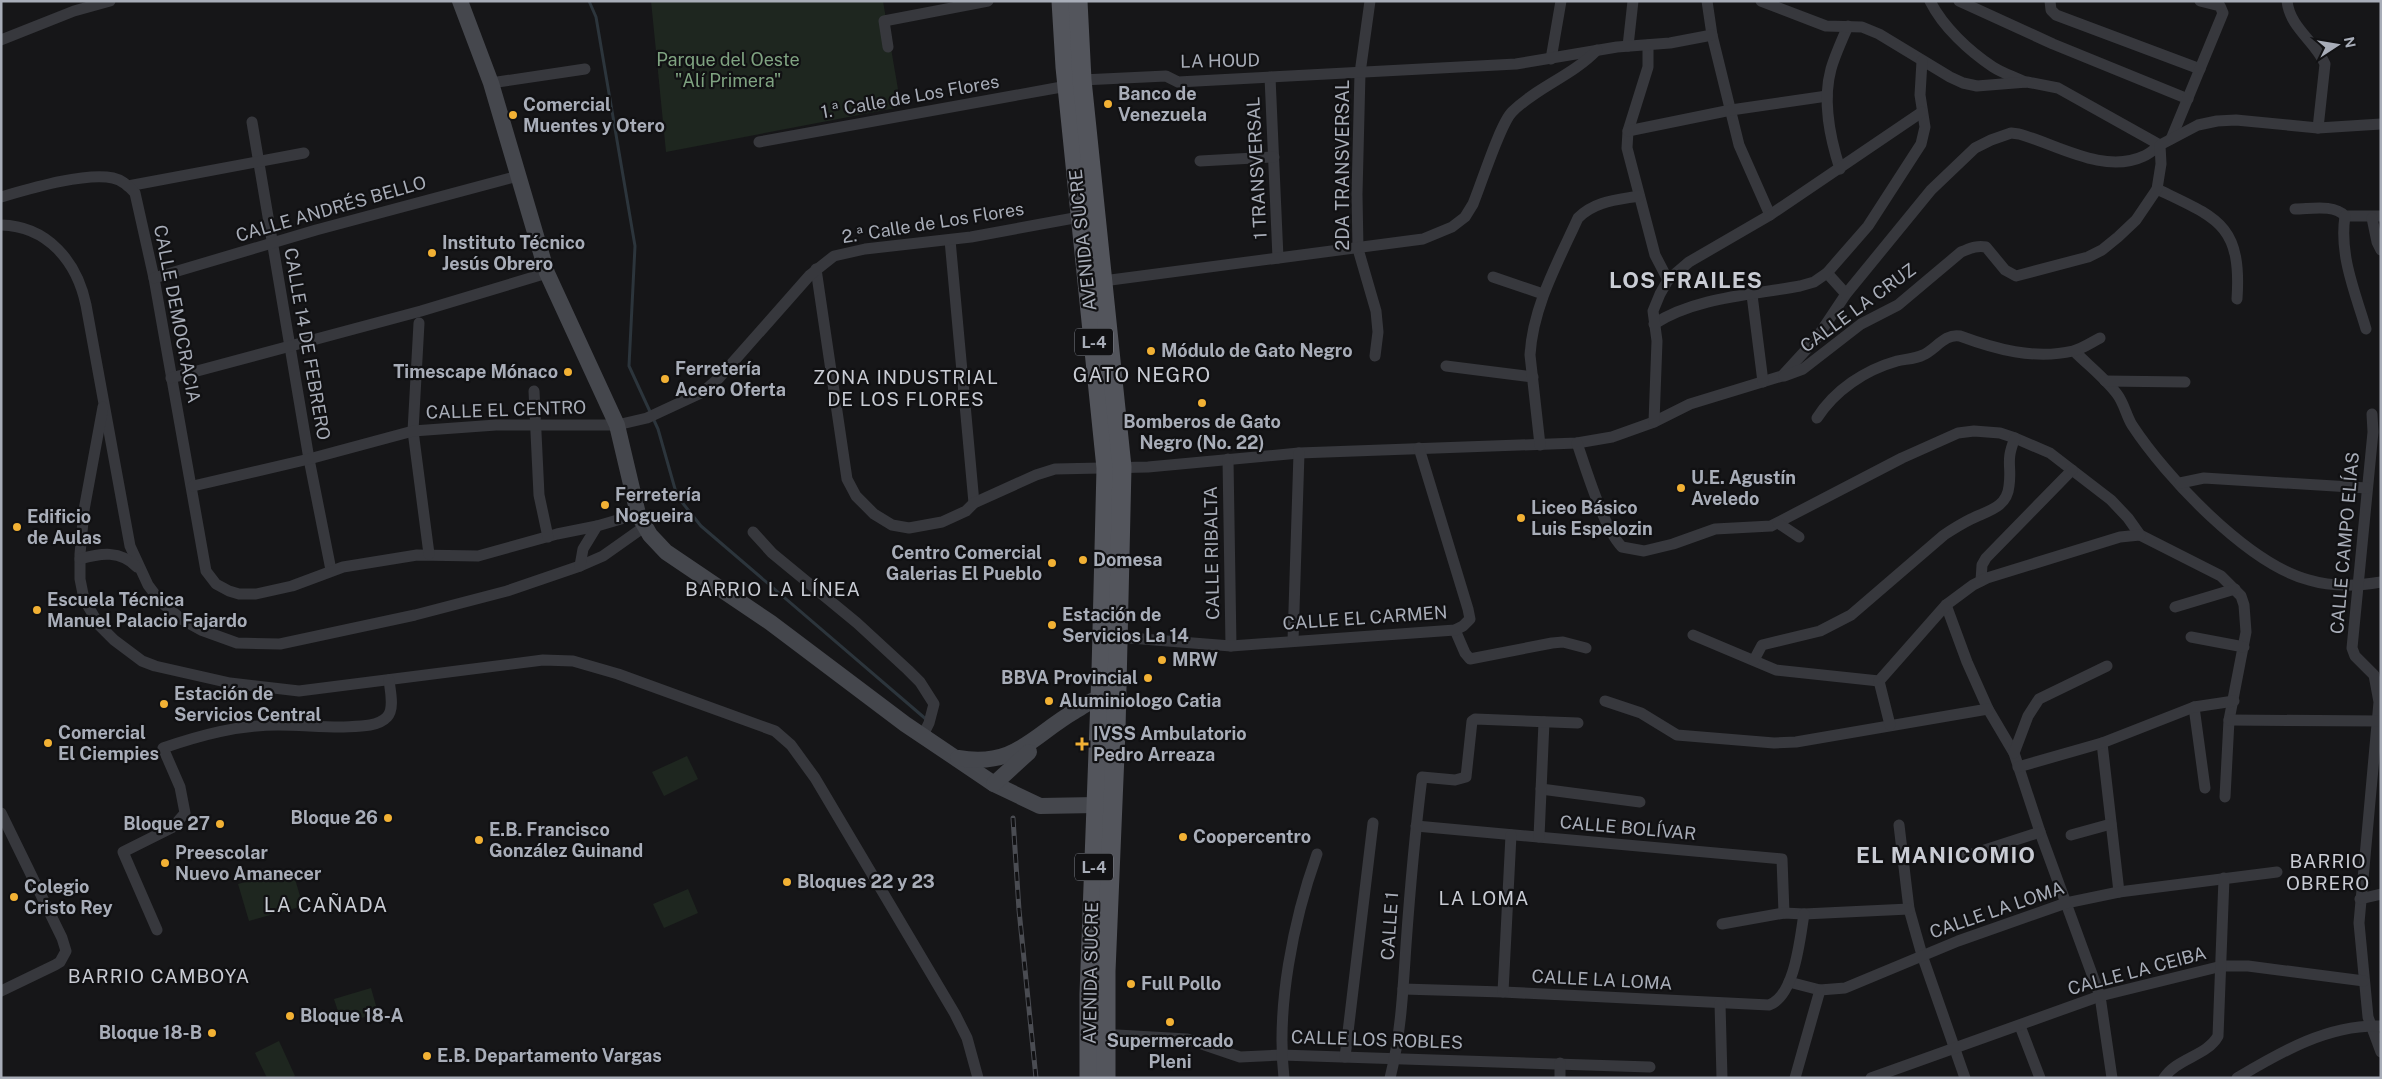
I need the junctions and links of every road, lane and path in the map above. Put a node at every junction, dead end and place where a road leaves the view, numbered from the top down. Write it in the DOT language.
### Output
graph roads {
  1 [pos="110,1"];
  2 [pos="460,1"];
  3 [pos="988,1"];
  4 [pos="1061,1"];
  5 [pos="1078,1"];
  6 [pos="1370,1"];
  7 [pos="1561,1"];
  8 [pos="1707,1"];
  9 [pos="1761,1"];
  10 [pos="1930,1"];
  11 [pos="1959,1"];
  12 [pos="2050,1"];
  13 [pos="2287,1"];
  14 [pos="1632,2"];
  15 [pos="2205,2"];
  16 [pos="1848,26"];
  17 [pos="1712,35"];
  18 [pos="1,40"];
  19 [pos="1648,45"];
  20 [pos="1628,46"];
  21 [pos="888,47"];
  22 [pos="1597,50"];
  23 [pos="1551,59"];
  24 [pos="1922,60"];
  25 [pos="585,69"];
  26 [pos="2200,69"];
  27 [pos="1360,72"];
  28 [pos="1270,77"];
  29 [pos="2027,82"];
  30 [pos="490,83"];
  31 [pos="1075,83"];
  32 [pos="1827,96"];
  33 [pos="2188,99"];
  34 [pos="1731,110"];
  35 [pos="1922,112"];
  36 [pos="252,122"];
  37 [pos="2381,124"];
  38 [pos="2318,128"];
  39 [pos="1628,130"];
  40 [pos="2171,139"];
  41 [pos="759,142"];
  42 [pos="2160,145"];
  43 [pos="304,153"];
  44 [pos="1274,158"];
  45 [pos="260,161"];
  46 [pos="1200,161"];
  47 [pos="1840,169"];
  48 [pos="518,176"];
  49 [pos="128,186"];
  50 [pos="2157,189"];
  51 [pos="1639,196"];
  52 [pos="1,197"];
  53 [pos="2295,208"];
  54 [pos="1770,215"];
  55 [pos="1088,216"];
  56 [pos="2345,216"];
  57 [pos="2376,217"];
  58 [pos="1,224"];
  59 [pos="950,240"];
  60 [pos="272,244"];
  61 [pos="1358,249"];
  62 [pos="2381,250"];
  63 [pos="1278,258"];
  64 [pos="816,269"];
  65 [pos="547,273"];
  66 [pos="1827,273"];
  67 [pos="1493,277"];
  68 [pos="154,278"];
  69 [pos="1668,280"];
  70 [pos="1103,281"];
  71 [pos="1543,294"];
  72 [pos="1846,294"];
  73 [pos="1752,296"];
  74 [pos="2237,299"];
  75 [pos="419,323"];
  76 [pos="1654,324"];
  77 [pos="2366,329"];
  78 [pos="2100,338"];
  79 [pos="291,345"];
  80 [pos="2074,351"];
  81 [pos="1375,356"];
  82 [pos="1446,366"];
  83 [pos="1782,376"];
  84 [pos="1533,377"];
  85 [pos="171,378"];
  86 [pos="1763,382"];
  87 [pos="2105,382"];
  88 [pos="2185,382"];
  89 [pos="534,391"];
  90 [pos="103,407"];
  91 [pos="2372,414"];
  92 [pos="1817,418"];
  93 [pos="1654,422"];
  94 [pos="616,425"];
  95 [pos="536,426"];
  96 [pos="414,431"];
  97 [pos="2015,438"];
  98 [pos="1577,443"];
  99 [pos="1540,445"];
  100 [pos="1419,448"];
  101 [pos="1299,453"];
  102 [pos="309,459"];
  103 [pos="1228,459"];
  104 [pos="1114,467"];
  105 [pos="2072,470"];
  106 [pos="2180,483"];
  107 [pos="193,486"];
  108 [pos="2367,488"];
  109 [pos="974,503"];
  110 [pos="641,520"];
  111 [pos="1778,523"];
  112 [pos="597,526"];
  113 [pos="753,532"];
  114 [pos="2140,535"];
  115 [pos="548,537"];
  116 [pos="1799,537"];
  117 [pos="429,554"];
  118 [pos="80,560"];
  119 [pos="580,566"];
  120 [pos="140,570"];
  121 [pos="331,570"];
  122 [pos="1981,581"];
  123 [pos="2381,582"];
  124 [pos="2359,586"];
  125 [pos="2235,589"];
  126 [pos="1946,605"];
  127 [pos="2175,607"];
  128 [pos="1454,630"];
  129 [pos="1693,635"];
  130 [pos="1118,637"];
  131 [pos="2191,637"];
  132 [pos="1293,641"];
  133 [pos="1231,646"];
  134 [pos="2244,647"];
  135 [pos="1586,648"];
  136 [pos="1754,660"];
  137 [pos="2107,666"];
  138 [pos="390,680"];
  139 [pos="1880,681"];
  140 [pos="2379,692"];
  141 [pos="1108,700"];
  142 [pos="1605,701"];
  143 [pos="2234,701"];
  144 [pos="2194,707"];
  145 [pos="1988,709"];
  146 [pos="2229,720"];
  147 [pos="1544,722"];
  148 [pos="2379,722"];
  149 [pos="1578,723"];
  150 [pos="1890,725"];
  151 [pos="923,735"];
  152 [pos="1039,738"];
  153 [pos="2102,743"];
  154 [pos="2014,753"];
  155 [pos="956,757"];
  156 [pos="999,758"];
  157 [pos="2018,767"];
  158 [pos="990,781"];
  159 [pos="2205,788"];
  160 [pos="1541,789"];
  161 [pos="2225,797"];
  162 [pos="1640,802"];
  163 [pos="1096,805"];
  164 [pos="1,813"];
  165 [pos="1373,823"];
  166 [pos="2111,824"];
  167 [pos="1900,825"];
  168 [pos="1416,826"];
  169 [pos="2040,832"];
  170 [pos="1511,835"];
  171 [pos="2071,835"];
  172 [pos="1539,837"];
  173 [pos="1317,854"];
  174 [pos="1960,858"];
  175 [pos="2277,872"];
  176 [pos="2224,878"];
  177 [pos="2119,892"];
  178 [pos="2381,894"];
  179 [pos="2360,899"];
  180 [pos="2066,903"];
  181 [pos="1909,909"];
  182 [pos="1784,913"];
  183 [pos="1804,914"];
  184 [pos="1722,924"];
  185 [pos="157,930"];
  186 [pos="1922,955"];
  187 [pos="2222,966"];
  188 [pos="2364,981"];
  189 [pos="1789,982"];
  190 [pos="1402,989"];
  191 [pos="1820,990"];
  192 [pos="1,991"];
  193 [pos="1503,992"];
  194 [pos="2100,996"];
  195 [pos="1720,1004"];
  196 [pos="2020,1026"];
  197 [pos="2375,1026"];
  198 [pos="1098,1034"];
  199 [pos="1955,1046"];
  200 [pos="2381,1052"];
  201 [pos="1281,1055"];
  202 [pos="1345,1057"];
  203 [pos="1394,1059"];
  204 [pos="1560,1063"];
  205 [pos="1650,1067"];
  206 [pos="978,1078"];
  207 [pos="1089,1078"];
  208 [pos="1106,1078"];
  209 [pos="1284,1078"];
  210 [pos="1390,1078"];
  211 [pos="1560,1078"];
  212 [pos="1722,1078"];
  213 [pos="1795,1078"];
  214 [pos="1871,1078"];
  215 [pos="1965,1078"];
  216 [pos="2040,1078"];
  217 [pos="2112,1078"];
  218 [pos="2164,1078"];
  219 [pos="2237,1078"];
  1 -- 18 [label="street"];
  2 -- 30 [label="street"];
  3 -- 21 [label="street"];
  4 -- 31 [label="main road, AVENIDA SUCRE / L-4"];
  5 -- 31 [label="main road, AVENIDA SUCRE / L-4"];
  6 -- 27 [label="street, 2DA TRANSVERSAL"];
  7 -- 23 [label="street"];
  8 -- 17 [label="street"];
  9 -- 16 [label="street"];
  10 -- 29 [label="street"];
  11 -- 33 [label="street"];
  12 -- 26 [label="street"];
  13 -- 38 [label="street"];
  14 -- 20 [label="street"];
  15 -- 26 [label="street"];
  16 -- 24 [label="street"];
  16 -- 32 [label="street"];
  17 -- 19 [label="street, LA HOUD"];
  17 -- 34 [label="street"];
  19 -- 20 [label="street, LA HOUD"];
  19 -- 39 [label="street"];
  20 -- 22 [label="street, LA HOUD"];
  22 -- 23 [label="street, LA HOUD"];
  22 -- 61 [label="street"];
  23 -- 27 [label="street, LA HOUD"];
  24 -- 29 [label="street"];
  24 -- 35 [label="street"];
  25 -- 30 [label="street"];
  26 -- 33 [label="street"];
  27 -- 28 [label="street, LA HOUD"];
  27 -- 61 [label="street, 2DA TRANSVERSAL"];
  28 -- 31 [label="street, LA HOUD"];
  28 -- 44 [label="street, 1 TRANSVERSAL"];
  29 -- 42 [label="street"];
  30 -- 48 [label="street"];
  31 -- 41 [label="street, 1.ª Calle de Los Flores"];
  31 -- 55 [label="main road, AVENIDA SUCRE / L-4"];
  32 -- 34 [label="street"];
  32 -- 47 [label="street"];
  33 -- 40 [label="street"];
  34 -- 39 [label="street"];
  34 -- 54 [label="street"];
  35 -- 47 [label="street"];
  35 -- 66 [label="street"];
  36 -- 45 [label="street, CALLE 14 DE FEBRERO"];
  37 -- 38 [label="street"];
  38 -- 40 [label="street"];
  39 -- 51 [label="street"];
  40 -- 42 [label="street"];
  42 -- 50 [label="street, CALLE LA CRUZ"];
  42 -- 72 [label="street"];
  43 -- 45 [label="street"];
  44 -- 46 [label="street"];
  44 -- 63 [label="street, 1 TRANSVERSAL"];
  45 -- 49 [label="street"];
  45 -- 60 [label="street, CALLE 14 DE FEBRERO"];
  47 -- 54 [label="street"];
  48 -- 60 [label="street, CALLE ANDRÉS BELLO"];
  48 -- 65 [label="street"];
  49 -- 52 [label="street"];
  49 -- 68 [label="street, CALLE DEMOCRACIA"];
  50 -- 74 [label="street"];
  50 -- 83 [label="street, CALLE LA CRUZ"];
  51 -- 69 [label="street"];
  51 -- 71 [label="street"];
  53 -- 56 [label="street"];
  54 -- 69 [label="street"];
  55 -- 59 [label="street, 2.ª Calle de Los Flores"];
  55 -- 70 [label="main road, AVENIDA SUCRE / L-4"];
  55 -- 104 [label="main road, AVENIDA SUCRE / L-4"];
  56 -- 57 [label="street"];
  56 -- 77 [label="street"];
  57 -- 62 [label="street"];
  58 -- 90 [label="street"];
  59 -- 64 [label="street, 2.ª Calle de Los Flores"];
  59 -- 109 [label="street"];
  60 -- 68 [label="street, CALLE ANDRÉS BELLO"];
  60 -- 79 [label="street, CALLE 14 DE FEBRERO"];
  61 -- 63 [label="street"];
  61 -- 81 [label="street, 2DA TRANSVERSAL"];
  63 -- 70 [label="street"];
  64 -- 94 [label="street, 2.ª Calle de Los Flores"];
  64 -- 109 [label="street"];
  65 -- 79 [label="street"];
  65 -- 94 [label="street"];
  66 -- 72 [label="street"];
  66 -- 73 [label="street"];
  67 -- 71 [label="street"];
  68 -- 85 [label="street, CALLE DEMOCRACIA"];
  69 -- 76 [label="street"];
  70 -- 104 [label="main road, AVENIDA SUCRE / L-4"];
  71 -- 84 [label="street"];
  72 -- 83 [label="street"];
  73 -- 76 [label="street"];
  73 -- 86 [label="street"];
  75 -- 96 [label="street"];
  76 -- 93 [label="street"];
  78 -- 80 [label="street"];
  79 -- 85 [label="street"];
  79 -- 102 [label="street, CALLE 14 DE FEBRERO"];
  80 -- 87 [label="street"];
  80 -- 92 [label="street"];
  82 -- 84 [label="street"];
  83 -- 86 [label="street"];
  84 -- 99 [label="street"];
  85 -- 107 [label="street, CALLE DEMOCRACIA"];
  86 -- 93 [label="street"];
  87 -- 88 [label="street"];
  87 -- 106 [label="street"];
  89 -- 95 [label="street"];
  90 -- 118 [label="street"];
  90 -- 120 [label="street"];
  91 -- 108 [label="street, CALLE CAMPO ELÍAS"];
  93 -- 98 [label="street"];
  94 -- 95 [label="street, CALLE EL CENTRO"];
  94 -- 110 [label="street"];
  95 -- 96 [label="street, CALLE EL CENTRO"];
  95 -- 115 [label="street"];
  96 -- 102 [label="street, CALLE EL CENTRO"];
  96 -- 117 [label="street"];
  97 -- 105 [label="street"];
  97 -- 111 [label="street"];
  97 -- 136 [label="street"];
  98 -- 99 [label="street"];
  98 -- 111 [label="street"];
  99 -- 100 [label="street"];
  100 -- 101 [label="street"];
  100 -- 128 [label="street, CALLE EL CARMEN"];
  101 -- 103 [label="street"];
  101 -- 132 [label="street"];
  102 -- 107 [label="street, CALLE EL CENTRO"];
  102 -- 121 [label="street, CALLE 14 DE FEBRERO"];
  103 -- 104 [label="street"];
  103 -- 133 [label="street, CALLE RIBALTA"];
  104 -- 109 [label="street"];
  104 -- 130 [label="main road, AVENIDA SUCRE / L-4"];
  104 -- 141 [label="main road, AVENIDA SUCRE / L-4"];
  105 -- 114 [label="street"];
  105 -- 122 [label="street"];
  106 -- 108 [label="street"];
  106 -- 124 [label="street"];
  107 -- 121 [label="street, CALLE DEMOCRACIA"];
  108 -- 124 [label="street, CALLE CAMPO ELÍAS"];
  110 -- 112 [label="street"];
  110 -- 119 [label="street"];
  110 -- 151 [label="street"];
  111 -- 116 [label="street"];
  112 -- 115 [label="street"];
  112 -- 119 [label="street"];
  113 -- 151 [label="street"];
  114 -- 122 [label="street"];
  114 -- 125 [label="street"];
  115 -- 117 [label="street"];
  117 -- 121 [label="street"];
  118 -- 120 [label="street"];
  118 -- 138 [label="street"];
  119 -- 120 [label="street"];
  122 -- 126 [label="street"];
  123 -- 124 [label="street"];
  124 -- 140 [label="street, CALLE CAMPO ELÍAS"];
  125 -- 127 [label="street"];
  125 -- 134 [label="street"];
  126 -- 139 [label="street"];
  126 -- 145 [label="street"];
  128 -- 132 [label="street, CALLE EL CARMEN"];
  128 -- 135 [label="street"];
  129 -- 136 [label="street"];
  130 -- 133 [label="street, CALLE EL CARMEN"];
  130 -- 141 [label="main road, AVENIDA SUCRE / L-4"];
  131 -- 134 [label="street"];
  132 -- 133 [label="street, CALLE EL CARMEN"];
  134 -- 143 [label="street"];
  136 -- 139 [label="street"];
  137 -- 154 [label="street"];
  138 -- 185 [label="street"];
  138 -- 206 [label="street"];
  139 -- 150 [label="street"];
  140 -- 148 [label="street, CALLE CAMPO ELÍAS"];
  141 -- 152 [label="street"];
  141 -- 163 [label="main road, AVENIDA SUCRE / L-4"];
  141 -- 198 [label="main road, AVENIDA SUCRE / L-4"];
  142 -- 150 [label="street"];
  143 -- 144 [label="street"];
  143 -- 146 [label="street"];
  144 -- 153 [label="street"];
  144 -- 159 [label="street"];
  145 -- 150 [label="street"];
  145 -- 154 [label="street"];
  146 -- 148 [label="street"];
  146 -- 161 [label="street"];
  147 -- 149 [label="street"];
  147 -- 160 [label="street"];
  147 -- 168 [label="street, CALLE 1"];
  148 -- 179 [label="street, CALLE CAMPO ELÍAS"];
  151 -- 155 [label="street"];
  152 -- 156 [label="street"];
  152 -- 158 [label="street"];
  153 -- 157 [label="street"];
  153 -- 166 [label="street"];
  154 -- 157 [label="street"];
  155 -- 156 [label="street"];
  155 -- 158 [label="street"];
  156 -- 158 [label="street"];
  157 -- 169 [label="street"];
  158 -- 163 [label="street"];
  160 -- 162 [label="street"];
  160 -- 172 [label="street"];
  163 -- 198 [label="main road, AVENIDA SUCRE / L-4"];
  164 -- 192 [label="street"];
  165 -- 202 [label="street"];
  166 -- 171 [label="street"];
  166 -- 177 [label="street"];
  167 -- 181 [label="street"];
  168 -- 170 [label="street, CALLE BOLÍVAR"];
  168 -- 190 [label="street, CALLE 1"];
  169 -- 174 [label="street"];
  169 -- 180 [label="street"];
  170 -- 172 [label="street, CALLE BOLÍVAR"];
  170 -- 193 [label="street"];
  172 -- 182 [label="street, CALLE BOLÍVAR"];
  173 -- 201 [label="street"];
  175 -- 176 [label="street, CALLE LA LOMA"];
  176 -- 177 [label="street, CALLE LA LOMA"];
  176 -- 187 [label="street"];
  177 -- 180 [label="street, CALLE LA LOMA"];
  178 -- 179 [label="street"];
  179 -- 188 [label="street, CALLE CAMPO ELÍAS"];
  180 -- 186 [label="street, CALLE LA LOMA"];
  180 -- 194 [label="street"];
  181 -- 183 [label="street"];
  181 -- 186 [label="street"];
  182 -- 183 [label="street"];
  182 -- 184 [label="street"];
  183 -- 189 [label="street, CALLE LA LOMA"];
  186 -- 191 [label="street, CALLE LA LOMA"];
  186 -- 199 [label="street"];
  187 -- 188 [label="street, CALLE LA CEIBA"];
  187 -- 194 [label="street, CALLE LA CEIBA"];
  187 -- 218 [label="street"];
  188 -- 197 [label="street, CALLE CAMPO ELÍAS"];
  189 -- 191 [label="street, CALLE LA LOMA"];
  189 -- 195 [label="street, CALLE LA LOMA"];
  190 -- 193 [label="street, CALLE LA LOMA"];
  190 -- 203 [label="street, CALLE 1"];
  191 -- 213 [label="street"];
  193 -- 195 [label="street, CALLE LA LOMA"];
  194 -- 196 [label="street, CALLE LA CEIBA"];
  194 -- 217 [label="street"];
  195 -- 212 [label="street"];
  196 -- 199 [label="street, CALLE LA CEIBA"];
  196 -- 216 [label="street"];
  197 -- 200 [label="street, CALLE CAMPO ELÍAS"];
  197 -- 219 [label="street"];
  198 -- 201 [label="street, CALLE LOS ROBLES"];
  198 -- 207 [label="main road, AVENIDA SUCRE / L-4"];
  198 -- 208 [label="main road, AVENIDA SUCRE / L-4"];
  199 -- 214 [label="street, CALLE LA CEIBA"];
  199 -- 215 [label="street"];
  201 -- 202 [label="street, CALLE LOS ROBLES"];
  201 -- 209 [label="street"];
  202 -- 203 [label="street, CALLE LOS ROBLES"];
  203 -- 204 [label="street, CALLE LOS ROBLES"];
  203 -- 210 [label="street, CALLE 1"];
  204 -- 205 [label="street, CALLE LOS ROBLES"];
  204 -- 211 [label="street"];
}
